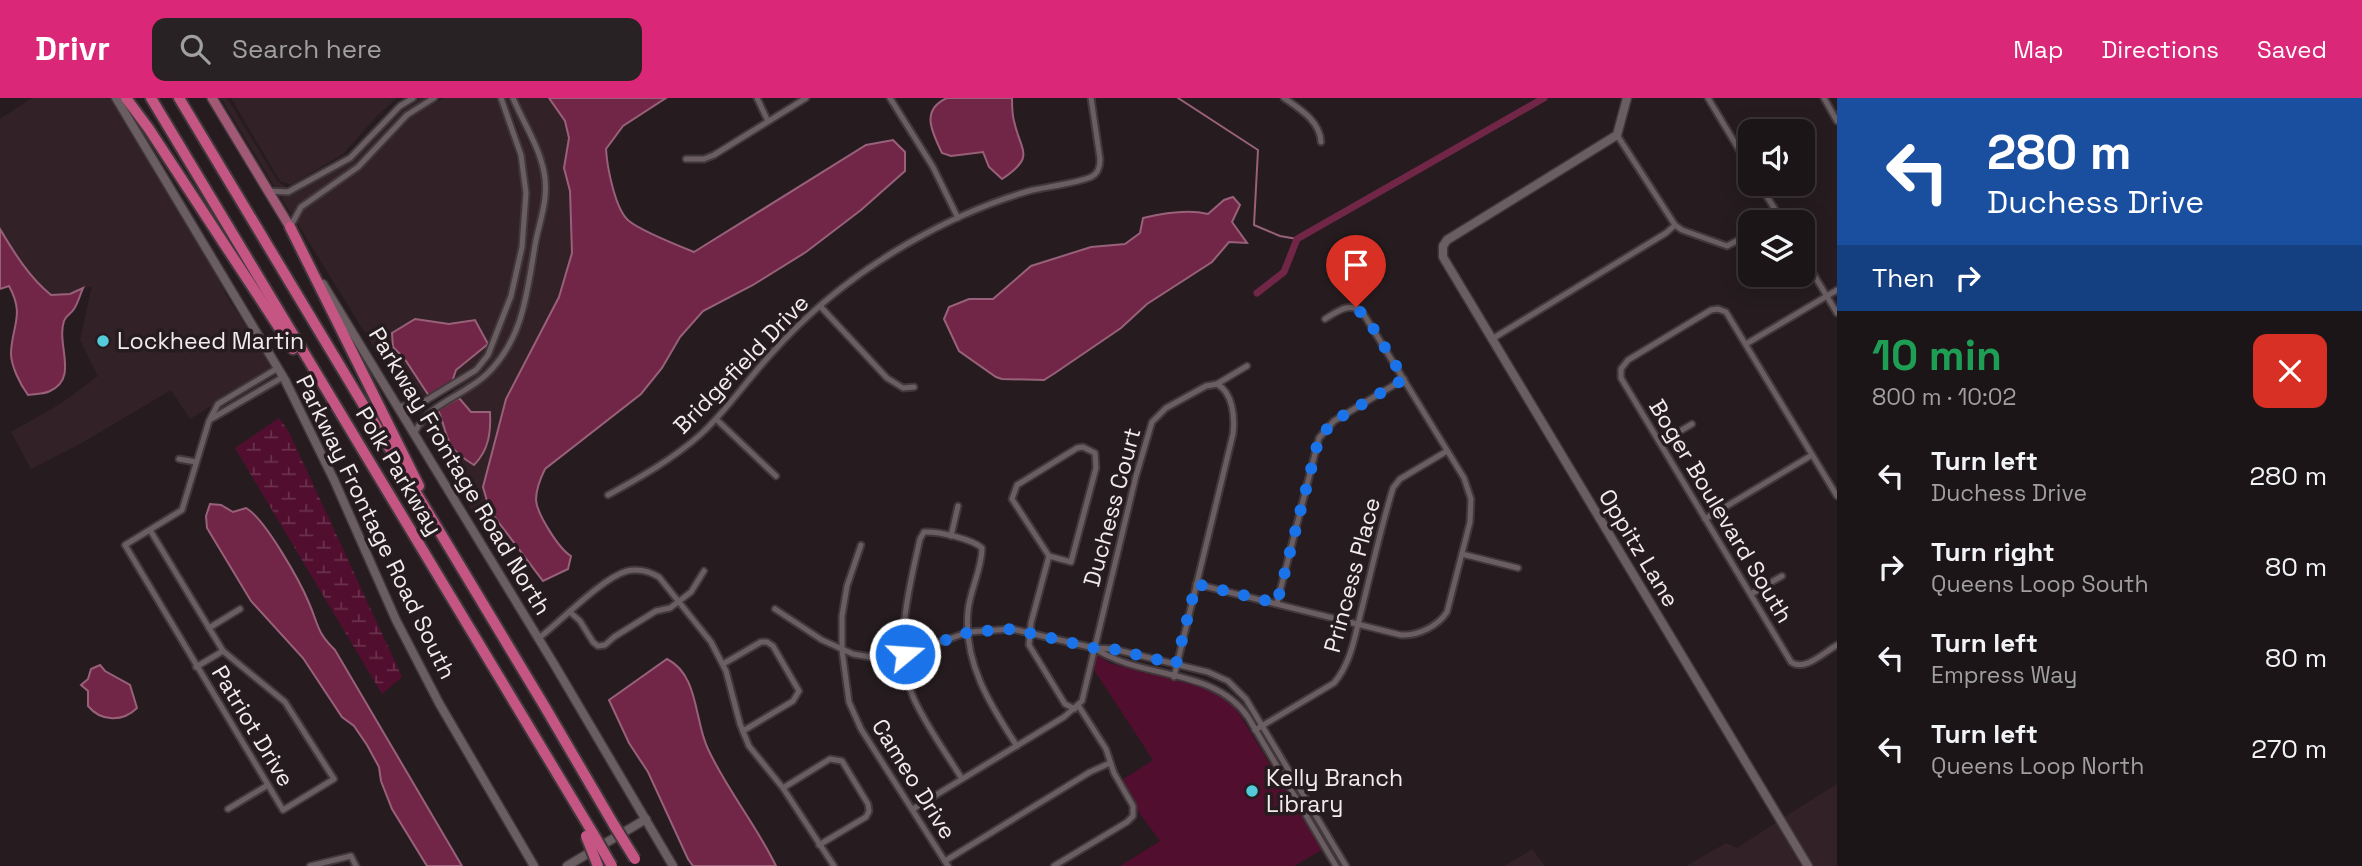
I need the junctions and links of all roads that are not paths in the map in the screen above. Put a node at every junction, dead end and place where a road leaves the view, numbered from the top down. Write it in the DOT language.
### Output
graph roads {
  1 [pos="116,98"];
  2 [pos="126,98"];
  3 [pos="151,98"];
  4 [pos="178,98"];
  5 [pos="212,98"];
  6 [pos="413,98"];
  7 [pos="433,98"];
  8 [pos="501,98"];
  9 [pos="513,98"];
  10 [pos="757,98"];
  11 [pos="806,98"];
  12 [pos="890,98"];
  13 [pos="1091,98"];
  14 [pos="1284,98"];
  15 [pos="1627,98"];
  16 [pos="1708,98"];
  17 [pos="1824,98"];
  18 [pos="768,121"];
  19 [pos="1837,121"];
  20 [pos="1618,135"];
  21 [pos="1321,142"];
  22 [pos="1738,148"];
  23 [pos="686,159"];
  24 [pos="268,191"];
  25 [pos="958,218"];
  26 [pos="1675,225"];
  27 [pos="289,227"];
  28 [pos="1738,240"];
  29 [pos="1815,276"];
  30 [pos="1837,290"];
  31 [pos="1827,296"];
  32 [pos="820,306"];
  33 [pos="1837,313"];
  34 [pos="1325,319"];
  35 [pos="1492,339"];
  36 [pos="1746,344"];
  37 [pos="1247,366"];
  38 [pos="278,368"];
  39 [pos="283,377"];
  40 [pos="1404,379"];
  41 [pos="1217,384"];
  42 [pos="914,387"];
  43 [pos="399,406"];
  44 [pos="716,419"];
  45 [pos="209,421"];
  46 [pos="1692,424"];
  47 [pos="415,432"];
  48 [pos="1660,443"];
  49 [pos="1447,451"];
  50 [pos="1812,455"];
  51 [pos="365,457"];
  52 [pos="180,459"];
  53 [pos="196,462"];
  54 [pos="776,476"];
  55 [pos="608,495"];
  56 [pos="1837,496"];
  57 [pos="958,506"];
  58 [pos="1706,519"];
  59 [pos="150,530"];
  60 [pos="951,536"];
  61 [pos="446,543"];
  62 [pos="861,545"];
  63 [pos="1462,554"];
  64 [pos="1049,556"];
  65 [pos="1518,568"];
  66 [pos="704,571"];
  67 [pos="1782,576"];
  68 [pos="1196,584"];
  69 [pos="1751,594"];
  70 [pos="678,602"];
  71 [pos="1277,603"];
  72 [pos="240,609"];
  73 [pos="775,609"];
  74 [pos="570,612"];
  75 [pos="1358,624"];
  76 [pos="209,628"];
  77 [pos="969,632"];
  78 [pos="1030,634"];
  79 [pos="539,638"];
  80 [pos="1837,645"];
  81 [pos="1094,648"];
  82 [pos="842,650"];
  83 [pos="223,651"];
  84 [pos="905,654"];
  85 [pos="723,664"];
  86 [pos="1176,664"];
  87 [pos="196,667"];
  88 [pos="1174,677"];
  89 [pos="1076,707"];
  90 [pos="1263,726"];
  91 [pos="1255,730"];
  92 [pos="743,732"];
  93 [pos="1017,746"];
  94 [pos="1110,763"];
  95 [pos="962,779"];
  96 [pos="268,785"];
  97 [pos="783,788"];
  98 [pos="228,809"];
  99 [pos="913,809"];
  100 [pos="646,819"];
  101 [pos="590,836"];
  102 [pos="819,845"];
  103 [pos="637,862"];
  104 [pos="946,863"];
  105 [pos="310,866"];
  106 [pos="356,866"];
  107 [pos="534,866"];
  108 [pos="567,866"];
  109 [pos="598,866"];
  110 [pos="612,866"];
  111 [pos="673,866"];
  112 [pos="834,866"];
  113 [pos="1054,866"];
  114 [pos="1336,866"];
  115 [pos="1346,866"];
  116 [pos="1808,866"];
  1 -- 38 [label="main road, Parkway Frontage Road South"];
  2 -- 51 [label="highway"];
  3 -- 51 [label="highway, Polk Parkway"];
  4 -- 61 [label="highway, Polk Parkway"];
  5 -- 24 [label="main road, Parkway Frontage Road North"];
  6 -- 24 [label="street"];
  7 -- 27 [label="street"];
  8 -- 43 [label="street"];
  9 -- 47 [label="street"];
  10 -- 18 [label="street"];
  11 -- 18 [label="street"];
  12 -- 25 [label="street"];
  13 -- 25 [label="street, Bridgefield Drive"];
  14 -- 21 [label="street"];
  15 -- 20 [label="main road"];
  16 -- 22 [label="street"];
  17 -- 19 [label="street"];
  18 -- 23 [label="street"];
  20 -- 26 [label="street"];
  20 -- 35 [label="main road, Oppitz Lane"];
  24 -- 27 [label="main road, Parkway Frontage Road North"];
  25 -- 32 [label="street, Bridgefield Drive"];
  26 -- 28 [label="street"];
  26 -- 35 [label="street"];
  27 -- 43 [label="main road, Parkway Frontage Road North"];
  27 -- 61 [label="highway"];
  29 -- 31 [label="street"];
  30 -- 31 [label="street"];
  31 -- 33 [label="street"];
  31 -- 36 [label="street"];
  32 -- 42 [label="street"];
  32 -- 44 [label="street, Bridgefield Drive"];
  34 -- 40 [label="street"];
  35 -- 116 [label="main road, Oppitz Lane"];
  36 -- 48 [label="street, Boger Boulevard South"];
  36 -- 50 [label="street"];
  37 -- 41 [label="street, Duchess Court"];
  38 -- 39 [label="main road, Parkway Frontage Road South"];
  38 -- 45 [label="street, Patriot Drive"];
  39 -- 45 [label="street"];
  39 -- 107 [label="main road, Parkway Frontage Road South"];
  40 -- 49 [label="street"];
  40 -- 71 [label="street"];
  41 -- 68 [label="street"];
  41 -- 81 [label="street, Duchess Court"];
  43 -- 47 [label="main road, Parkway Frontage Road North"];
  44 -- 54 [label="street"];
  44 -- 55 [label="street, Bridgefield Drive"];
  45 -- 53 [label="street, Patriot Drive"];
  46 -- 48 [label="street"];
  47 -- 79 [label="main road, Parkway Frontage Road North"];
  48 -- 58 [label="street, Boger Boulevard South"];
  49 -- 63 [label="street"];
  49 -- 75 [label="street, Princess Place"];
  50 -- 56 [label="street"];
  50 -- 58 [label="street"];
  51 -- 101 [label="highway, Polk Parkway"];
  52 -- 53 [label="street"];
  53 -- 59 [label="street, Patriot Drive"];
  57 -- 60 [label="street"];
  58 -- 69 [label="street, Boger Boulevard South"];
  59 -- 76 [label="street, Patriot Drive"];
  59 -- 87 [label="street, Patriot Drive"];
  60 -- 77 [label="street"];
  60 -- 84 [label="street"];
  61 -- 103 [label="highway, Polk Parkway, bridge"];
  62 -- 82 [label="street, Cameo Drive"];
  63 -- 65 [label="street"];
  63 -- 75 [label="street"];
  64 -- 64 [label="street"];
  64 -- 78 [label="street"];
  66 -- 70 [label="street"];
  67 -- 69 [label="street"];
  68 -- 71 [label="street"];
  68 -- 86 [label="street"];
  69 -- 80 [label="street, Boger Boulevard South"];
  70 -- 74 [label="street"];
  70 -- 74 [label="street"];
  70 -- 85 [label="street"];
  71 -- 75 [label="street"];
  72 -- 76 [label="street"];
  73 -- 82 [label="street"];
  74 -- 79 [label="street"];
  75 -- 90 [label="street, Princess Place"];
  76 -- 83 [label="street, Patriot Drive"];
  77 -- 78 [label="street"];
  77 -- 84 [label="street"];
  77 -- 93 [label="street"];
  78 -- 81 [label="street"];
  78 -- 89 [label="street"];
  79 -- 100 [label="main road, Parkway Frontage Road North"];
  81 -- 86 [label="street"];
  81 -- 88 [label="street"];
  81 -- 89 [label="street, Duchess Court"];
  82 -- 84 [label="street"];
  82 -- 99 [label="street, Cameo Drive"];
  83 -- 87 [label="street"];
  83 -- 96 [label="street, Patriot Drive"];
  84 -- 95 [label="street"];
  85 -- 92 [label="street"];
  85 -- 92 [label="street"];
  86 -- 88 [label="street"];
  86 -- 90 [label="street"];
  87 -- 96 [label="street, Patriot Drive"];
  88 -- 91 [label="street"];
  89 -- 93 [label="street"];
  89 -- 94 [label="street"];
  90 -- 91 [label="street, Princess Place"];
  90 -- 115 [label="street"];
  91 -- 114 [label="street"];
  92 -- 97 [label="street"];
  93 -- 95 [label="street"];
  94 -- 104 [label="street"];
  94 -- 113 [label="street"];
  95 -- 99 [label="street"];
  96 -- 98 [label="street"];
  97 -- 102 [label="street"];
  97 -- 102 [label="street"];
  99 -- 104 [label="street, Cameo Drive"];
  100 -- 108 [label="main road"];
  100 -- 111 [label="main road, Parkway Frontage Road North"];
  101 -- 109 [label="highway, bridge"];
  101 -- 110 [label="highway, Polk Parkway, bridge"];
  102 -- 112 [label="street"];
  105 -- 106 [label="street"];
}
